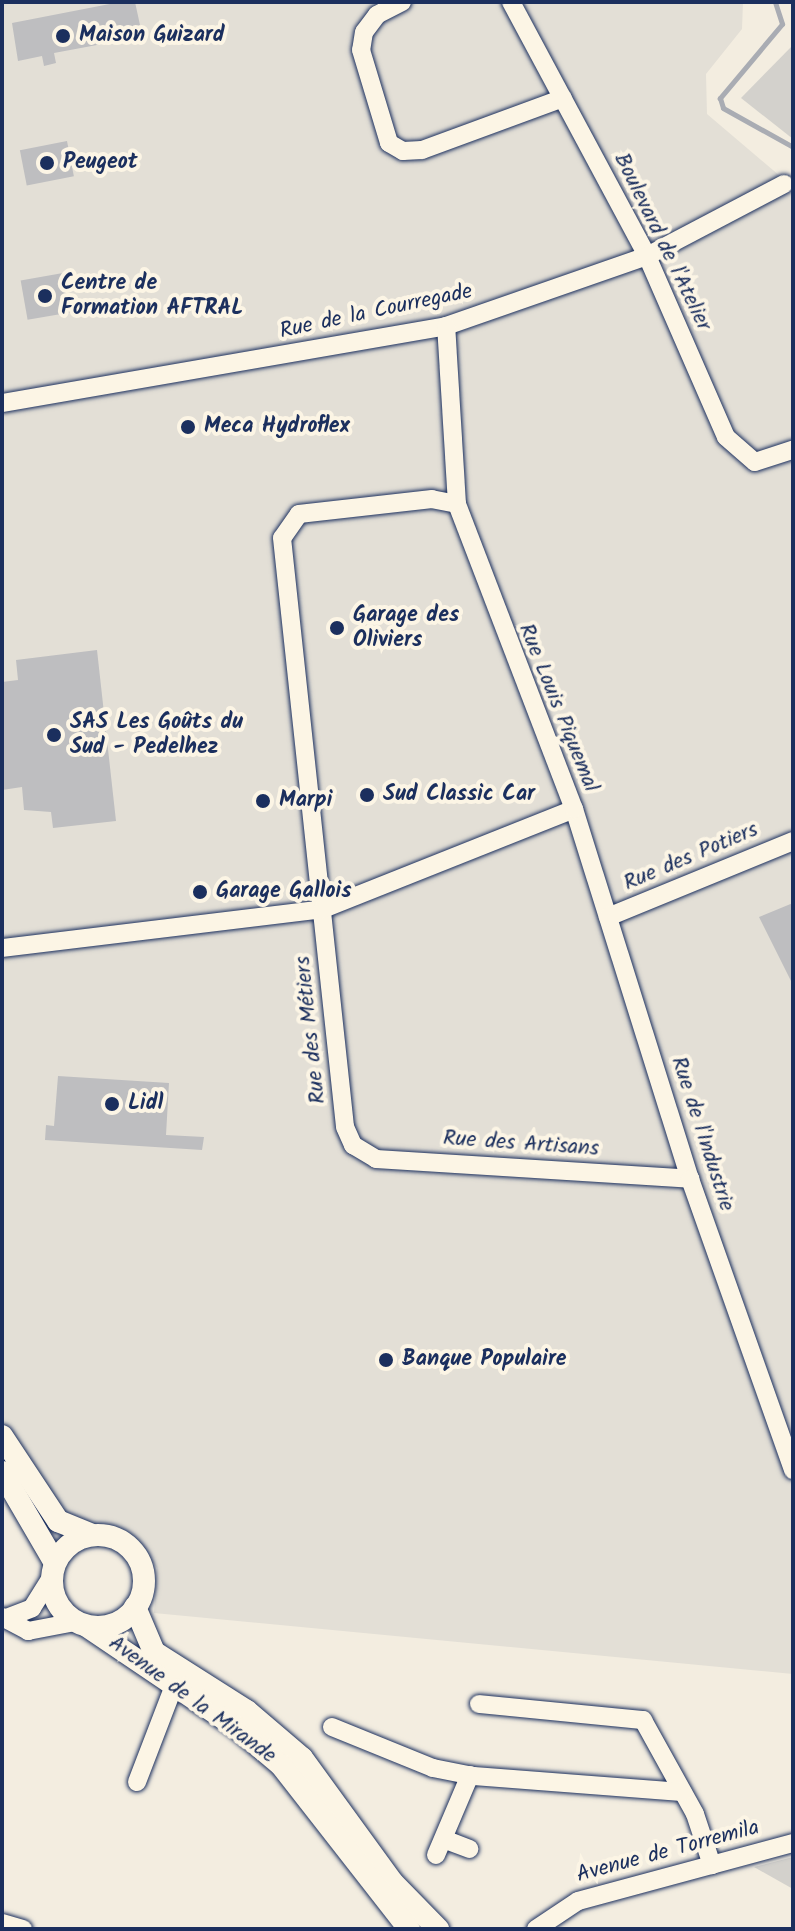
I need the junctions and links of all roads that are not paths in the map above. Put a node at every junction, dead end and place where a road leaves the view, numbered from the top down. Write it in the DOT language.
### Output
graph roads {
  1 [pos="402,2"];
  2 [pos="511,2"];
  3 [pos="563,98"];
  4 [pos="784,184"];
  5 [pos="647,256"];
  6 [pos="446,326"];
  7 [pos="2,403"];
  8 [pos="793,450"];
  9 [pos="457,504"];
  10 [pos="574,809"];
  11 [pos="793,841"];
  12 [pos="323,909"];
  13 [pos="608,917"];
  14 [pos="2,948"];
  15 [pos="353,1145"];
  16 [pos="690,1179"];
  17 [pos="2,1436"];
  18 [pos="793,1470"];
  19 [pos="2,1472"];
  20 [pos="90,1534"];
  21 [pos="53,1570"];
  22 [pos="135,1607"];
  23 [pos="3,1618"];
  24 [pos="82,1624"];
  25 [pos="173,1688"];
  26 [pos="479,1704"];
  27 [pos="332,1727"];
  28 [pos="470,1775"];
  29 [pos="137,1782"];
  30 [pos="682,1792"];
  31 [pos="793,1843"];
  32 [pos="469,1849"];
  33 [pos="712,1865"];
  34 [pos="555,1921"];
  35 [pos="2,1923"];
  36 [pos="23,1929"];
  37 [pos="409,1929"];
  38 [pos="438,1929"];
  39 [pos="536,1929"];
  1 -- 3 [label="street"];
  2 -- 3 [label="street, Boulevard de l'Atelier"];
  3 -- 5 [label="street, Boulevard de l'Atelier"];
  4 -- 5 [label="street, Rue de la Courregade"];
  5 -- 6 [label="street, Rue de la Courregade"];
  5 -- 8 [label="street, Boulevard de l'Atelier"];
  6 -- 7 [label="street, Rue de la Courregade"];
  6 -- 9 [label="street, Rue Louis Piquemal"];
  9 -- 10 [label="street, Rue Louis Piquemal"];
  9 -- 12 [label="street"];
  10 -- 12 [label="street, Rue Louis Piquemal"];
  10 -- 13 [label="street, Rue de l'Industrie"];
  11 -- 13 [label="street, Rue des Potiers"];
  12 -- 14 [label="street, Rue Louis Piquemal"];
  12 -- 15 [label="street, Rue des Métiers"];
  13 -- 16 [label="street, Rue de l'Industrie"];
  15 -- 16 [label="street, Rue des Artisans"];
  16 -- 18 [label="street, Rue de l'Industrie"];
  17 -- 20 [label="main road"];
  19 -- 21 [label="main road"];
  20 -- 21 [label="main road"];
  20 -- 22 [label="main road"];
  21 -- 23 [label="street"];
  21 -- 24 [label="main road"];
  22 -- 24 [label="main road"];
  22 -- 38 [label="main road, Avenue de la Mirande"];
  23 -- 24 [label="street"];
  24 -- 25 [label="main road, Avenue de la Mirande"];
  25 -- 29 [label="street"];
  25 -- 37 [label="main road, Avenue de la Mirande"];
  26 -- 30 [label="street"];
  27 -- 28 [label="street"];
  28 -- 30 [label="street"];
  28 -- 32 [label="street"];
  30 -- 33 [label="street"];
  31 -- 33 [label="street, Avenue de Torremila"];
  33 -- 34 [label="street, Avenue de Torremila"];
  34 -- 39 [label="street, Avenue de Torremila"];
  35 -- 36 [label="street"];
}
